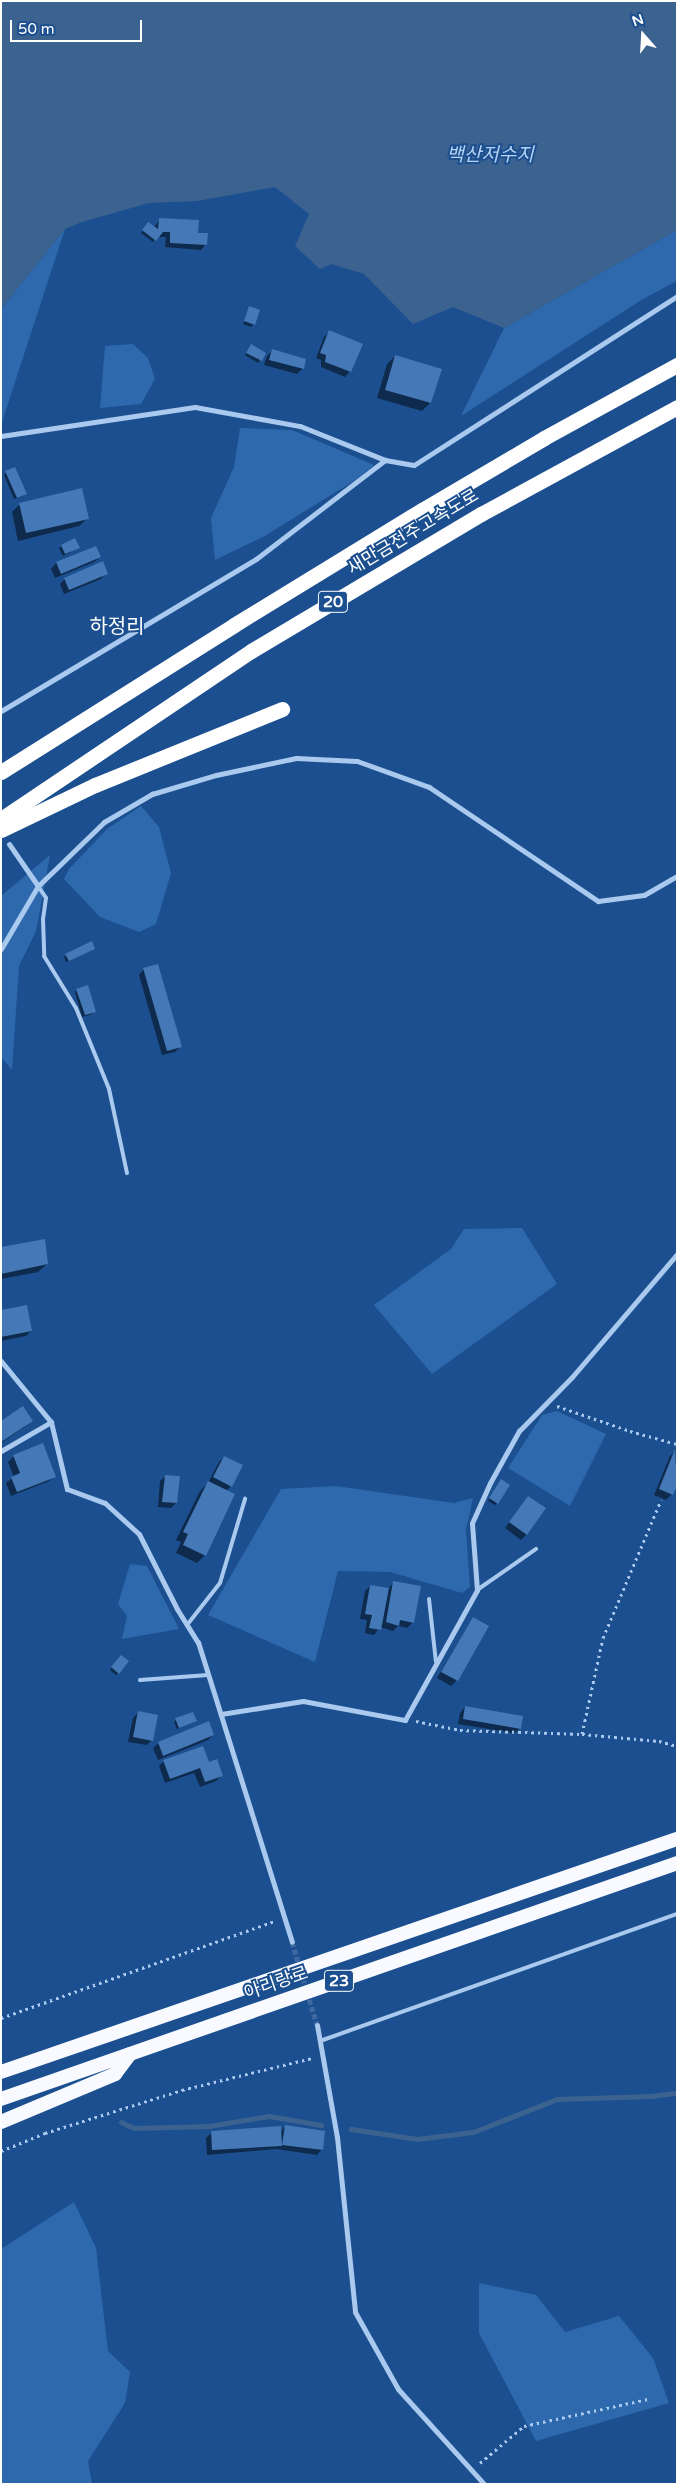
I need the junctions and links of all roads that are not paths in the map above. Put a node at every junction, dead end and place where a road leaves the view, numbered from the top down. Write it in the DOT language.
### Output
graph roads {
  1 [pos="677,296"];
  2 [pos="677,365"];
  3 [pos="677,407"];
  4 [pos="1,436"];
  5 [pos="385,460"];
  6 [pos="282,709"];
  7 [pos="1,712"];
  8 [pos="1,772"];
  9 [pos="1,819"];
  10 [pos="1,830"];
  11 [pos="9,844"];
  12 [pos="677,876"];
  13 [pos="38,886"];
  14 [pos="1,949"];
  15 [pos="126,1173"];
  16 [pos="677,1254"];
  17 [pos="1,1361"];
  18 [pos="51,1422"];
  19 [pos="1,1451"];
  20 [pos="245,1499"];
  21 [pos="536,1549"];
  22 [pos="477,1590"];
  23 [pos="429,1599"];
  24 [pos="187,1625"];
  25 [pos="436,1662"];
  26 [pos="208,1675"];
  27 [pos="140,1680"];
  28 [pos="221,1714"];
  29 [pos="677,1839"];
  30 [pos="677,1863"];
  31 [pos="677,1914"];
  32 [pos="292,1942"];
  33 [pos="317,2025"];
  34 [pos="320,2041"];
  35 [pos="130,2054"];
  36 [pos="1,2072"];
  37 [pos="1,2099"];
  38 [pos="1,2122"];
  39 [pos="484,2484"];
  1 -- 5 [label="street"];
  2 -- 8 [label="highway, 새만금전주고속도로 / 20"];
  3 -- 9 [label="highway, 새만금전주고속도로 / 20"];
  4 -- 5 [label="street"];
  5 -- 7 [label="street"];
  6 -- 10 [label="highway"];
  11 -- 13 [label="street"];
  12 -- 13 [label="street"];
  13 -- 14 [label="street"];
  13 -- 15 [label="lane"];
  16 -- 22 [label="street"];
  17 -- 18 [label="street"];
  18 -- 19 [label="street"];
  18 -- 24 [label="street"];
  20 -- 24 [label="lane"];
  21 -- 22 [label="lane"];
  22 -- 25 [label="street"];
  23 -- 25 [label="lane"];
  24 -- 26 [label="street"];
  25 -- 28 [label="street"];
  26 -- 27 [label="lane"];
  26 -- 28 [label="street"];
  28 -- 32 [label="street"];
  29 -- 36 [label="highway, 아리랑로 / 23"];
  30 -- 35 [label="highway, 아리랑로 / 23"];
  31 -- 34 [label="lane"];
  33 -- 34 [label="street"];
  34 -- 39 [label="street"];
  35 -- 37 [label="highway, 아리랑로 / 23"];
  35 -- 38 [label="highway"];
}
